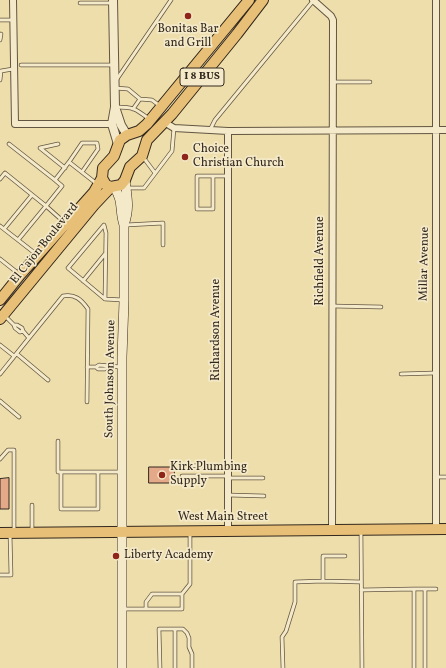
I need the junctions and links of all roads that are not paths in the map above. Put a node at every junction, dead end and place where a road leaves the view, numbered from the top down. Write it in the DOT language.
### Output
graph roads {
  1 [pos="13,0"];
  2 [pos="171,0"];
  3 [pos="249,0"];
  4 [pos="263,0"];
  5 [pos="313,0"];
  6 [pos="436,0"];
  7 [pos="113,2"];
  8 [pos="80,3"];
  9 [pos="0,20"];
  10 [pos="13,20"];
  11 [pos="1,34"];
  12 [pos="0,40"];
  13 [pos="21,65"];
  14 [pos="114,65"];
  15 [pos="13,69"];
  16 [pos="0,80"];
  17 [pos="333,82"];
  18 [pos="370,82"];
  19 [pos="115,85"];
  20 [pos="140,99"];
  21 [pos="115,107"];
  22 [pos="162,107"];
  23 [pos="133,108"];
  24 [pos="151,121"];
  25 [pos="164,122"];
  26 [pos="112,124"];
  27 [pos="174,128"];
  28 [pos="210,130"];
  29 [pos="436,130"];
  30 [pos="446,130"];
  31 [pos="228,131"];
  32 [pos="333,131"];
  33 [pos="130,135"];
  34 [pos="9,144"];
  35 [pos="58,144"];
  36 [pos="118,144"];
  37 [pos="143,151"];
  38 [pos="69,162"];
  39 [pos="65,168"];
  40 [pos="82,172"];
  41 [pos="155,173"];
  42 [pos="213,176"];
  43 [pos="228,176"];
  44 [pos="0,179"];
  45 [pos="55,180"];
  46 [pos="100,182"];
  47 [pos="126,184"];
  48 [pos="113,187"];
  49 [pos="32,195"];
  50 [pos="46,206"];
  51 [pos="66,224"];
  52 [pos="124,225"];
  53 [pos="0,226"];
  54 [pos="4,229"];
  55 [pos="18,240"];
  56 [pos="163,245"];
  57 [pos="105,254"];
  58 [pos="38,255"];
  59 [pos="0,259"];
  60 [pos="20,275"];
  61 [pos="83,281"];
  62 [pos="105,299"];
  63 [pos="0,300"];
  64 [pos="124,301"];
  65 [pos="332,306"];
  66 [pos="381,307"];
  67 [pos="1,315"];
  68 [pos="29,338"];
  69 [pos="0,344"];
  70 [pos="15,355"];
  71 [pos="87,367"];
  72 [pos="122,367"];
  73 [pos="435,373"];
  74 [pos="0,374"];
  75 [pos="401,374"];
  76 [pos="48,380"];
  77 [pos="0,401"];
  78 [pos="87,402"];
  79 [pos="19,417"];
  80 [pos="58,441"];
  81 [pos="0,459"];
  82 [pos="228,465"];
  83 [pos="185,466"];
  84 [pos="61,472"];
  85 [pos="98,472"];
  86 [pos="122,472"];
  87 [pos="182,476"];
  88 [pos="228,477"];
  89 [pos="436,477"];
  90 [pos="446,477"];
  91 [pos="263,478"];
  92 [pos="228,495"];
  93 [pos="264,496"];
  94 [pos="32,505"];
  95 [pos="441,529"];
  96 [pos="228,530"];
  97 [pos="361,530"];
  98 [pos="190,531"];
  99 [pos="332,531"];
  100 [pos="32,532"];
  101 [pos="122,532"];
  102 [pos="8,533"];
  103 [pos="345,556"];
  104 [pos="0,575"];
  105 [pos="323,581"];
  106 [pos="361,582"];
  107 [pos="414,589"];
  108 [pos="425,589"];
  109 [pos="436,589"];
  110 [pos="361,590"];
  111 [pos="182,594"];
  112 [pos="122,609"];
  113 [pos="146,609"];
  114 [pos="175,629"];
  115 [pos="122,668"];
  116 [pos="160,668"];
  117 [pos="175,668"];
  118 [pos="192,668"];
  119 [pos="283,668"];
  120 [pos="362,668"];
  121 [pos="414,668"];
  122 [pos="425,668"];
  1 -- 10 [label="street"];
  2 -- 19 [label="lane"];
  3 -- 22 [label="main road, I 8 BUS"];
  4 -- 25 [label="main road, I 8 BUS"];
  5 -- 17 [label="street, Richfield Avenue"];
  5 -- 28 [label="lane"];
  6 -- 29 [label="street, Millar Avenue"];
  7 -- 8 [label="lane"];
  7 -- 14 [label="street"];
  9 -- 10 [label="lane"];
  10 -- 15 [label="street"];
  11 -- 12 [label="lane"];
  13 -- 14 [label="lane"];
  14 -- 19 [label="street"];
  15 -- 16 [label="lane"];
  15 -- 26 [label="street"];
  17 -- 18 [label="lane"];
  17 -- 32 [label="street, Richfield Avenue"];
  19 -- 20 [label="lane"];
  19 -- 21 [label="street"];
  20 -- 22 [label="lane"];
  20 -- 23 [label="lane"];
  21 -- 23 [label="lane"];
  21 -- 26 [label="street"];
  21 -- 33 [label="street"];
  22 -- 24 [label="main road, I 8 BUS"];
  23 -- 24 [label="lane"];
  24 -- 33 [label="main road, I 8 BUS"];
  25 -- 27 [label="street"];
  25 -- 37 [label="main road, I 8 BUS"];
  26 -- 36 [label="street"];
  27 -- 28 [label="street"];
  27 -- 41 [label="lane"];
  28 -- 31 [label="street"];
  29 -- 30 [label="street"];
  29 -- 32 [label="street"];
  29 -- 73 [label="street, Millar Avenue"];
  31 -- 32 [label="street"];
  31 -- 43 [label="street, Richardson Avenue"];
  32 -- 65 [label="street, Richfield Avenue"];
  33 -- 36 [label="main road, I 8 BUS"];
  33 -- 37 [label="main road"];
  34 -- 45 [label="lane"];
  35 -- 39 [label="lane"];
  36 -- 46 [label="main road, I 8 BUS"];
  37 -- 41 [label="lane"];
  37 -- 47 [label="main road, I 8 BUS"];
  38 -- 39 [label="lane"];
  38 -- 40 [label="lane"];
  38 -- 40 [label="lane"];
  39 -- 45 [label="lane"];
  40 -- 46 [label="lane"];
  41 -- 47 [label="lane"];
  42 -- 42 [label="lane"];
  42 -- 43 [label="lane"];
  43 -- 82 [label="street, Richardson Avenue"];
  44 -- 49 [label="lane"];
  45 -- 50 [label="lane"];
  46 -- 48 [label="main road"];
  46 -- 51 [label="main road, El Cajon Boulevard / I 8 BUS"];
  47 -- 48 [label="main road, I 8 BUS"];
  47 -- 52 [label="main road, South Johnson Avenue"];
  48 -- 52 [label="main road, South Johnson Avenue"];
  48 -- 67 [label="main road, El Cajon Boulevard / I 8 BUS"];
  49 -- 50 [label="lane"];
  49 -- 54 [label="lane"];
  50 -- 51 [label="lane"];
  50 -- 55 [label="lane"];
  51 -- 58 [label="main road, El Cajon Boulevard / I 8 BUS"];
  52 -- 56 [label="lane"];
  52 -- 64 [label="main road, South Johnson Avenue"];
  53 -- 54 [label="lane"];
  54 -- 55 [label="lane"];
  55 -- 58 [label="lane"];
  57 -- 61 [label="lane"];
  57 -- 61 [label="lane"];
  57 -- 62 [label="lane"];
  58 -- 60 [label="main road, El Cajon Boulevard / I 8 BUS"];
  59 -- 60 [label="lane"];
  60 -- 63 [label="main road, El Cajon Boulevard / I 8 BUS"];
  61 -- 62 [label="lane"];
  62 -- 64 [label="lane"];
  64 -- 72 [label="main road, South Johnson Avenue"];
  65 -- 66 [label="lane"];
  65 -- 99 [label="street, Richfield Avenue"];
  67 -- 68 [label="lane"];
  68 -- 70 [label="lane"];
  68 -- 71 [label="lane"];
  69 -- 70 [label="lane"];
  70 -- 74 [label="lane"];
  70 -- 76 [label="lane"];
  71 -- 72 [label="lane"];
  71 -- 78 [label="lane"];
  72 -- 86 [label="main road, South Johnson Avenue"];
  73 -- 75 [label="lane"];
  73 -- 89 [label="street, Millar Avenue"];
  77 -- 79 [label="lane"];
  80 -- 84 [label="lane"];
  81 -- 102 [label="lane"];
  82 -- 83 [label="lane"];
  82 -- 88 [label="street, Richardson Avenue"];
  84 -- 85 [label="lane"];
  84 -- 85 [label="lane"];
  85 -- 86 [label="lane"];
  86 -- 101 [label="main road, South Johnson Avenue"];
  87 -- 88 [label="lane"];
  88 -- 91 [label="lane"];
  88 -- 92 [label="street, Richardson Avenue"];
  89 -- 90 [label="lane"];
  89 -- 95 [label="street, Millar Avenue"];
  92 -- 93 [label="lane"];
  92 -- 96 [label="street, Richardson Avenue"];
  94 -- 100 [label="lane"];
  95 -- 97 [label="main road, West Main Street"];
  96 -- 98 [label="main road, West Main Street"];
  96 -- 99 [label="main road, West Main Street"];
  97 -- 99 [label="main road, West Main Street"];
  97 -- 106 [label="lane"];
  98 -- 101 [label="main road, West Main Street"];
  98 -- 111 [label="lane"];
  100 -- 101 [label="main road, West Main Street"];
  100 -- 102 [label="main road, West Main Street"];
  101 -- 112 [label="main road, South Johnson Avenue"];
  102 -- 104 [label="lane"];
  103 -- 105 [label="lane"];
  105 -- 106 [label="lane"];
  105 -- 119 [label="lane"];
  106 -- 110 [label="lane"];
  107 -- 108 [label="lane"];
  107 -- 110 [label="lane"];
  107 -- 121 [label="lane"];
  108 -- 109 [label="lane"];
  108 -- 122 [label="lane"];
  110 -- 120 [label="lane"];
  111 -- 113 [label="lane"];
  111 -- 113 [label="lane"];
  112 -- 113 [label="lane"];
  112 -- 115 [label="main road, South Johnson Avenue"];
  114 -- 116 [label="lane"];
  114 -- 117 [label="lane"];
  114 -- 118 [label="lane"];
}
